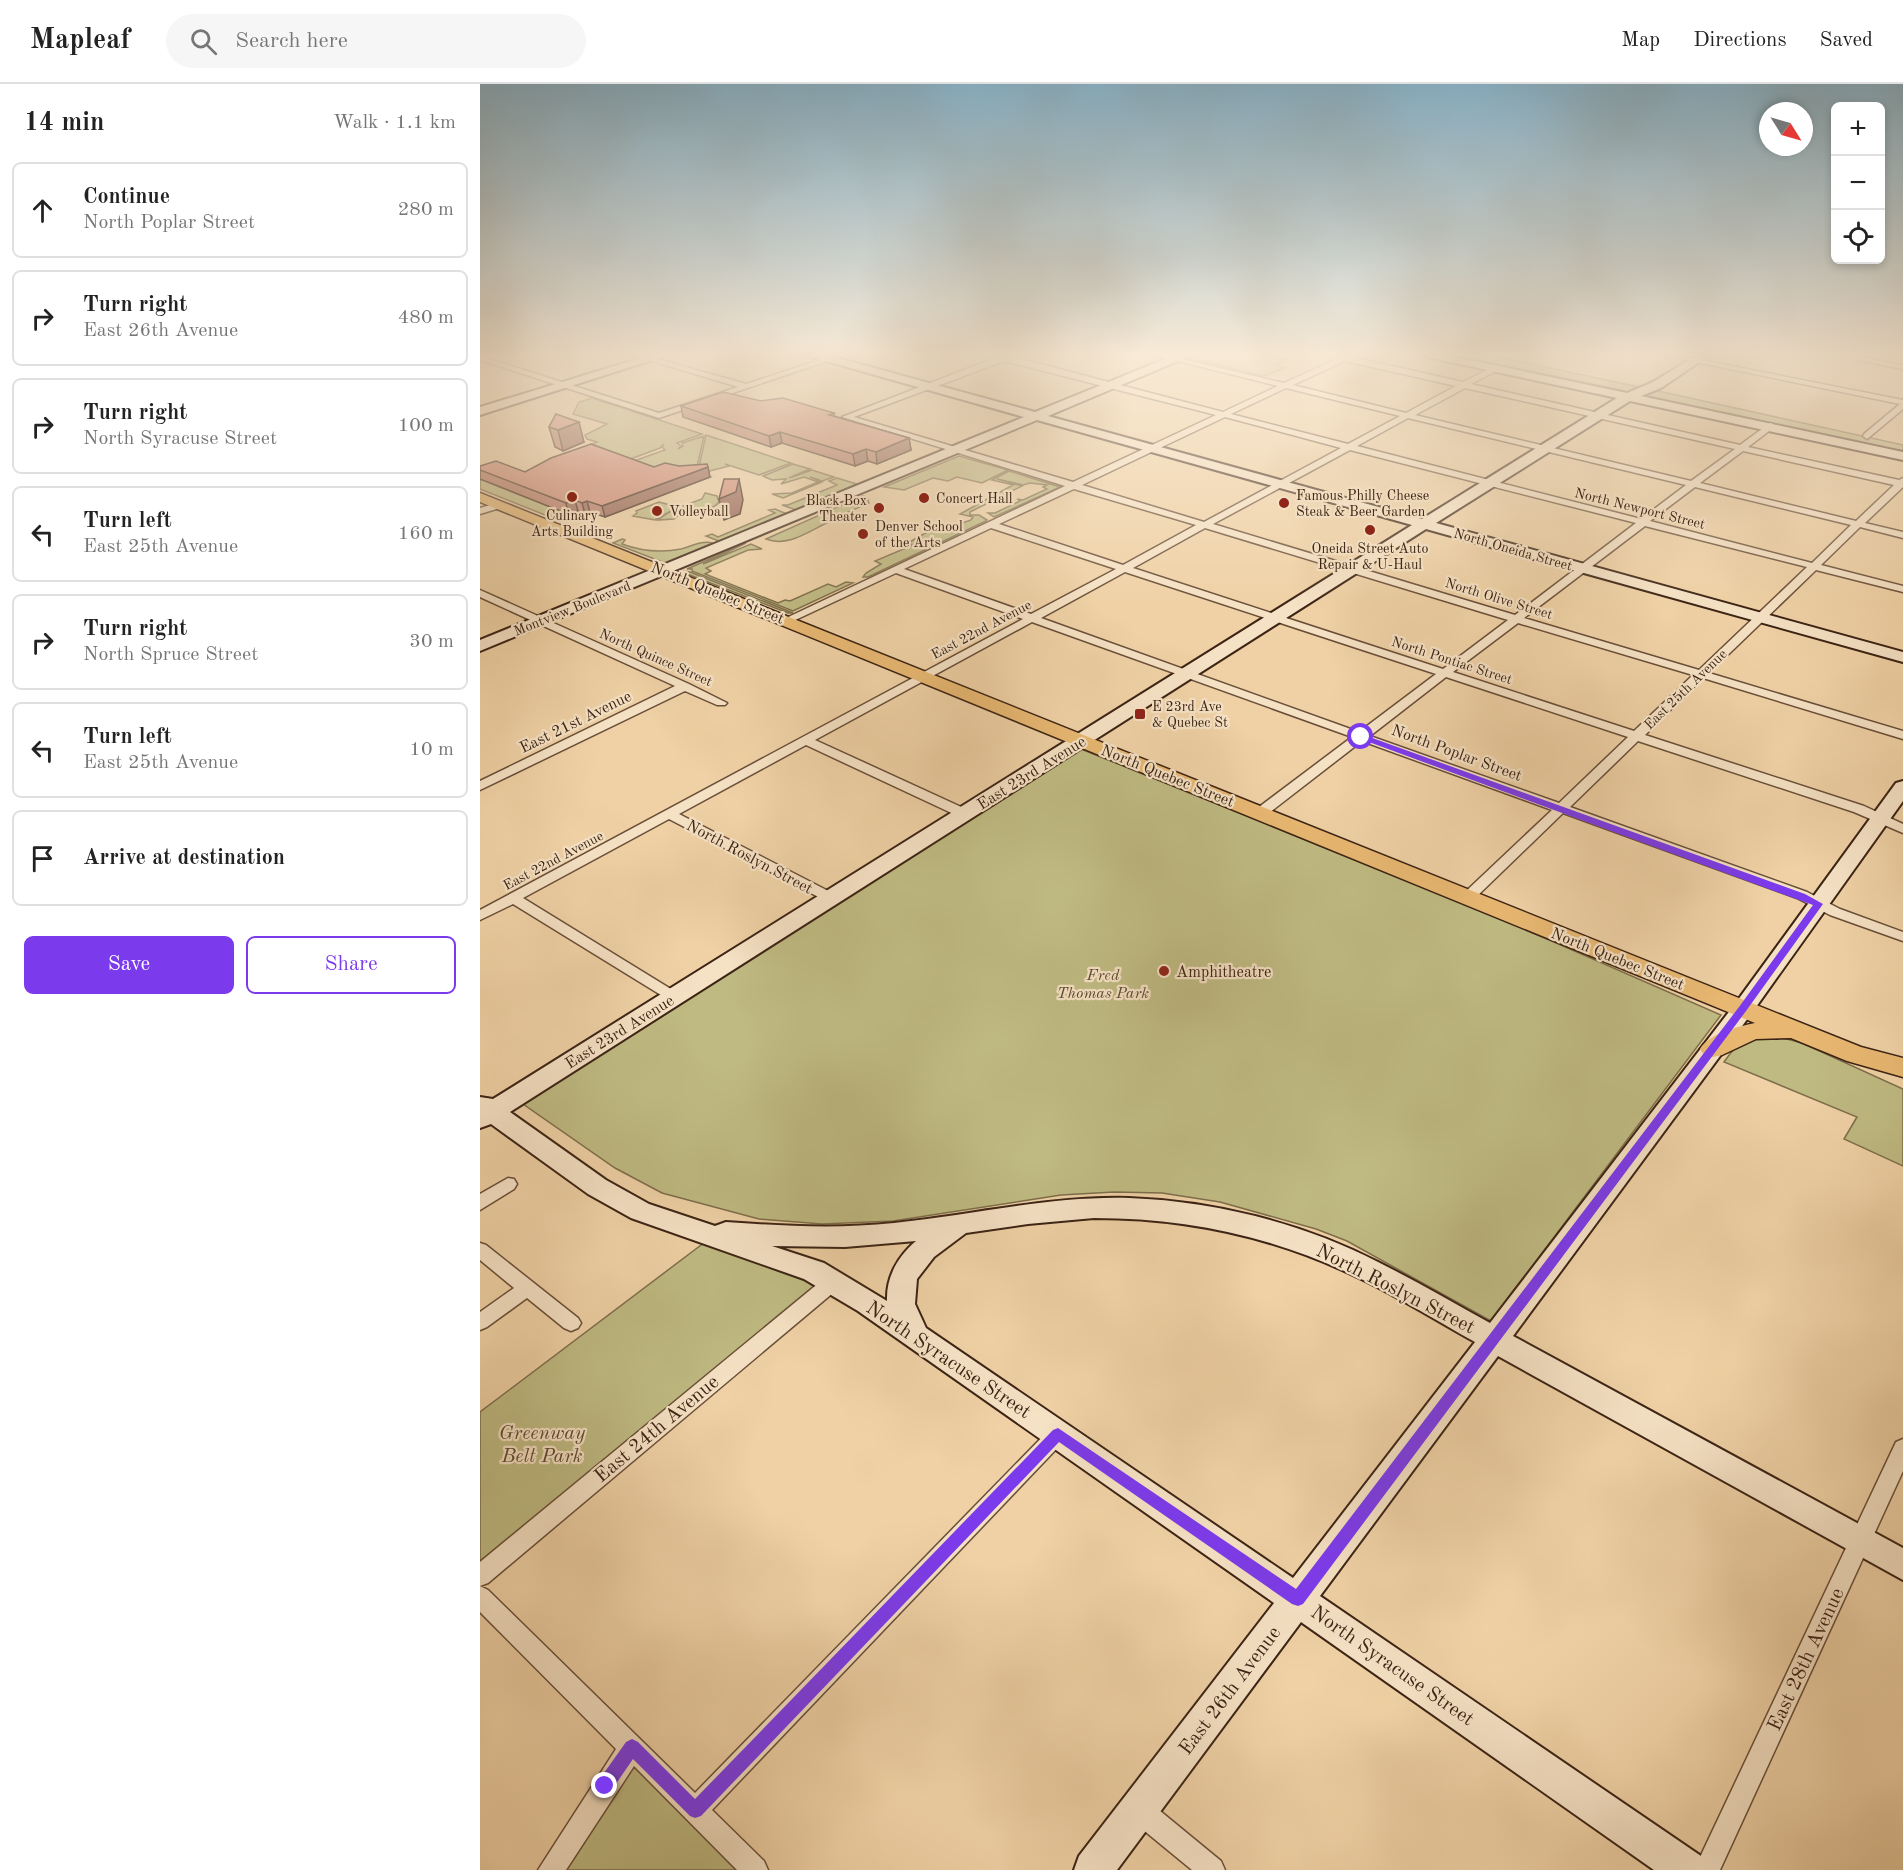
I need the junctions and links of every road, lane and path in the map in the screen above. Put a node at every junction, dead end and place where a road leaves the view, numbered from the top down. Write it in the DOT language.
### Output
graph roads {
  1 [pos="913,437"];
  2 [pos="984,437"];
  3 [pos="1112,437"];
  4 [pos="1175,437"];
  5 [pos="1311,437"];
  6 [pos="1367,437"];
  7 [pos="1501,437"];
  8 [pos="1562,437"];
  9 [pos="1695,437"];
  10 [pos="1756,437"];
  11 [pos="1820,437"];
  12 [pos="1873,437"];
  13 [pos="1903,444"];
  14 [pos="1349,447"];
  15 [pos="1151,448"];
  16 [pos="1545,448"];
  17 [pos="1742,448"];
  18 [pos="954,450"];
  19 [pos="1903,456"];
  20 [pos="1490,483"];
  21 [pos="1902,483"];
  22 [pos="1280,484"];
  23 [pos="1694,484"];
  24 [pos="1072,486"];
  25 [pos="480,497"];
  26 [pos="500,504"];
  27 [pos="480,512"];
  28 [pos="1643,522"];
  29 [pos="1424,524"];
  30 [pos="1858,524"];
  31 [pos="989,525"];
  32 [pos="1204,525"];
  33 [pos="1903,535"];
  34 [pos="1814,566"];
  35 [pos="1124,568"];
  36 [pos="1583,568"];
  37 [pos="895,569"];
  38 [pos="665,570"];
  39 [pos="1352,570"];
  40 [pos="1903,589"];
  41 [pos="480,593"];
  42 [pos="1760,617"];
  43 [pos="1032,618"];
  44 [pos="1276,618"];
  45 [pos="1516,619"];
  46 [pos="787,620"];
  47 [pos="541,621"];
  48 [pos="480,646"];
  49 [pos="1903,657"];
  50 [pos="1445,673"];
  51 [pos="1187,674"];
  52 [pos="1700,675"];
  53 [pos="924,676"];
  54 [pos="685,686"];
  55 [pos="721,703"];
  56 [pos="1637,735"];
  57 [pos="1903,735"];
  58 [pos="1361,737"];
  59 [pos="805,740"];
  60 [pos="1082,740"];
  61 [pos="480,786"];
  62 [pos="1903,788"];
  63 [pos="1560,808"];
  64 [pos="1260,813"];
  65 [pos="669,814"];
  66 [pos="965,814"];
  67 [pos="1880,819"];
  68 [pos="1903,829"];
  69 [pos="1468,897"];
  70 [pos="513,898"];
  71 [pos="831,898"];
  72 [pos="1819,904"];
  73 [pos="480,916"];
  74 [pos="1903,937"];
  75 [pos="675,997"];
  76 [pos="1743,1009"];
  77 [pos="1806,1035"];
  78 [pos="1713,1049"];
  79 [pos="1856,1054"];
  80 [pos="1903,1068"];
  81 [pos="1903,1085"];
  82 [pos="484,1111"];
  83 [pos="508,1184"];
  84 [pos="480,1203"];
  85 [pos="970,1222"];
  86 [pos="692,1229"];
  87 [pos="480,1250"];
  88 [pos="833,1282"];
  89 [pos="527,1288"];
  90 [pos="480,1322"];
  91 [pos="571,1323"];
  92 [pos="916,1335"];
  93 [pos="1495,1339"];
  94 [pos="1058,1434"];
  95 [pos="1903,1448"];
  96 [pos="1860,1540"];
  97 [pos="1903,1565"];
  98 [pos="480,1575"];
  99 [pos="480,1597"];
  100 [pos="1298,1599"];
  101 [pos="632,1747"];
  102 [pos="695,1810"];
  103 [pos="1139,1810"];
  104 [pos="551,1870"];
  105 [pos="755,1870"];
  106 [pos="1093,1870"];
  107 [pos="1212,1870"];
  108 [pos="1687,1870"];
  109 [pos="1707,1870"];
  1 -- 18 [label="street, North Olive Street"];
  2 -- 18 [label="street, Montview Boulevard"];
  3 -- 15 [label="street, North Oneida Street"];
  4 -- 15 [label="street"];
  5 -- 14 [label="street, North Newport Street"];
  6 -- 14 [label="street, East 22nd Avenue"];
  7 -- 16 [label="street"];
  8 -- 16 [label="street, East 23rd Avenue"];
  9 -- 17 [label="street"];
  10 -- 17 [label="street"];
  11 -- 19 [label="street"];
  12 -- 13 [label="street"];
  14 -- 20 [label="street, North Newport Street"];
  14 -- 22 [label="street, East 22nd Avenue"];
  15 -- 22 [label="street, North Oneida Street"];
  15 -- 24 [label="street"];
  16 -- 20 [label="street, East 23rd Avenue"];
  16 -- 23 [label="street"];
  17 -- 21 [label="street"];
  17 -- 23 [label="street"];
  18 -- 24 [label="street, North Olive Street"];
  18 -- 38 [label="street, Montview Boulevard"];
  20 -- 28 [label="street, North Newport Street"];
  20 -- 29 [label="street, East 23rd Avenue"];
  21 -- 30 [label="street, East 25th Avenue"];
  22 -- 29 [label="street, North Oneida Street"];
  22 -- 32 [label="street, East 22nd Avenue"];
  23 -- 28 [label="street"];
  23 -- 30 [label="street"];
  24 -- 31 [label="street"];
  24 -- 32 [label="street, North Olive Street"];
  25 -- 26 [label="main road, North Quebec Street"];
  26 -- 27 [label="street"];
  26 -- 38 [label="main road, North Quebec Street"];
  28 -- 34 [label="street, North Newport Street"];
  28 -- 36 [label="street"];
  29 -- 36 [label="street, North Oneida Street"];
  29 -- 39 [label="street, East 23rd Avenue"];
  30 -- 33 [label="street"];
  30 -- 34 [label="street, East 25th Avenue"];
  31 -- 35 [label="street, North Pontiac Street"];
  31 -- 37 [label="street"];
  32 -- 35 [label="street, East 22nd Avenue"];
  32 -- 39 [label="street, North Olive Street"];
  34 -- 40 [label="street, North Newport Street"];
  34 -- 42 [label="street, East 25th Avenue"];
  35 -- 43 [label="street, East 22nd Avenue"];
  35 -- 44 [label="street, North Pontiac Street"];
  36 -- 42 [label="street, North Oneida Street"];
  36 -- 45 [label="street"];
  37 -- 43 [label="street, North Poplar Street"];
  37 -- 46 [label="street"];
  38 -- 46 [label="main road, North Quebec Street"];
  38 -- 47 [label="street, Montview Boulevard"];
  39 -- 44 [label="street, East 23rd Avenue"];
  39 -- 45 [label="street, North Olive Street"];
  41 -- 47 [label="street, North Quince Street"];
  42 -- 49 [label="street, North Oneida Street"];
  42 -- 52 [label="street, East 25th Avenue"];
  43 -- 51 [label="street, North Poplar Street"];
  43 -- 53 [label="street, East 22nd Avenue"];
  44 -- 50 [label="street, North Pontiac Street"];
  44 -- 51 [label="street, East 23rd Avenue"];
  45 -- 50 [label="street"];
  45 -- 52 [label="street, North Olive Street"];
  46 -- 53 [label="main road, North Quebec Street"];
  47 -- 48 [label="street, Montview Boulevard"];
  47 -- 54 [label="street, North Quince Street"];
  50 -- 56 [label="street, North Pontiac Street"];
  50 -- 58 [label="street"];
  51 -- 58 [label="street, North Poplar Street"];
  51 -- 60 [label="street, East 23rd Avenue"];
  52 -- 56 [label="street, East 25th Avenue"];
  52 -- 57 [label="street, North Olive Street"];
  53 -- 59 [label="street, East 22nd Avenue"];
  53 -- 60 [label="main road, North Quebec Street"];
  54 -- 55 [label="street, North Quince Street"];
  54 -- 61 [label="street, East 21st Avenue"];
  56 -- 63 [label="street, East 25th Avenue"];
  56 -- 67 [label="street, North Pontiac Street"];
  58 -- 63 [label="street, North Poplar Street"];
  58 -- 64 [label="street"];
  59 -- 65 [label="street, East 22nd Avenue"];
  59 -- 66 [label="street"];
  60 -- 64 [label="main road, North Quebec Street"];
  60 -- 66 [label="street, East 23rd Avenue"];
  62 -- 67 [label="street, East 26th Avenue"];
  63 -- 69 [label="street, East 25th Avenue"];
  63 -- 72 [label="street, North Poplar Street"];
  64 -- 69 [label="main road, North Quebec Street"];
  65 -- 70 [label="street, East 22nd Avenue"];
  65 -- 71 [label="street, North Roslyn Street"];
  66 -- 71 [label="street, East 23rd Avenue"];
  67 -- 68 [label="street, North Pontiac Street"];
  67 -- 72 [label="street, East 26th Avenue"];
  69 -- 76 [label="main road, North Quebec Street"];
  70 -- 73 [label="street, East 22nd Avenue"];
  70 -- 75 [label="street"];
  71 -- 75 [label="street, East 23rd Avenue"];
  72 -- 74 [label="street, North Poplar Street"];
  72 -- 76 [label="street, East 26th Avenue"];
  75 -- 82 [label="street, East 23rd Avenue"];
  76 -- 77 [label="main road, North Quebec Street"];
  76 -- 78 [label="street, East 26th Avenue"];
  77 -- 78 [label="main road"];
  77 -- 79 [label="main road, North Quebec Street"];
  78 -- 93 [label="street, East 26th Avenue"];
  79 -- 80 [label="main road, North Quebec Street"];
  79 -- 81 [label="main road, North Quebec Street"];
  82 -- 86 [label="street, North Syracuse Street"];
  83 -- 84 [label="street"];
  85 -- 86 [label="street, North Roslyn Street"];
  85 -- 92 [label="street"];
  85 -- 93 [label="street, North Roslyn Street"];
  86 -- 88 [label="street, North Syracuse Street"];
  87 -- 89 [label="street"];
  88 -- 92 [label="street, North Syracuse Street"];
  88 -- 98 [label="street, East 24th Avenue"];
  89 -- 90 [label="street"];
  89 -- 91 [label="street"];
  92 -- 94 [label="street, North Syracuse Street"];
  93 -- 96 [label="street, North Roslyn Street"];
  93 -- 100 [label="street, East 26th Avenue"];
  94 -- 100 [label="street, North Syracuse Street"];
  94 -- 102 [label="street"];
  95 -- 96 [label="street, East 28th Avenue"];
  96 -- 97 [label="street, North Roslyn Street"];
  96 -- 109 [label="street, East 28th Avenue"];
  99 -- 101 [label="street"];
  100 -- 103 [label="street, East 26th Avenue"];
  100 -- 108 [label="street, North Syracuse Street"];
  101 -- 102 [label="street"];
  101 -- 104 [label="street"];
  102 -- 105 [label="street"];
  103 -- 106 [label="street, East 26th Avenue"];
  103 -- 107 [label="street"];
}
